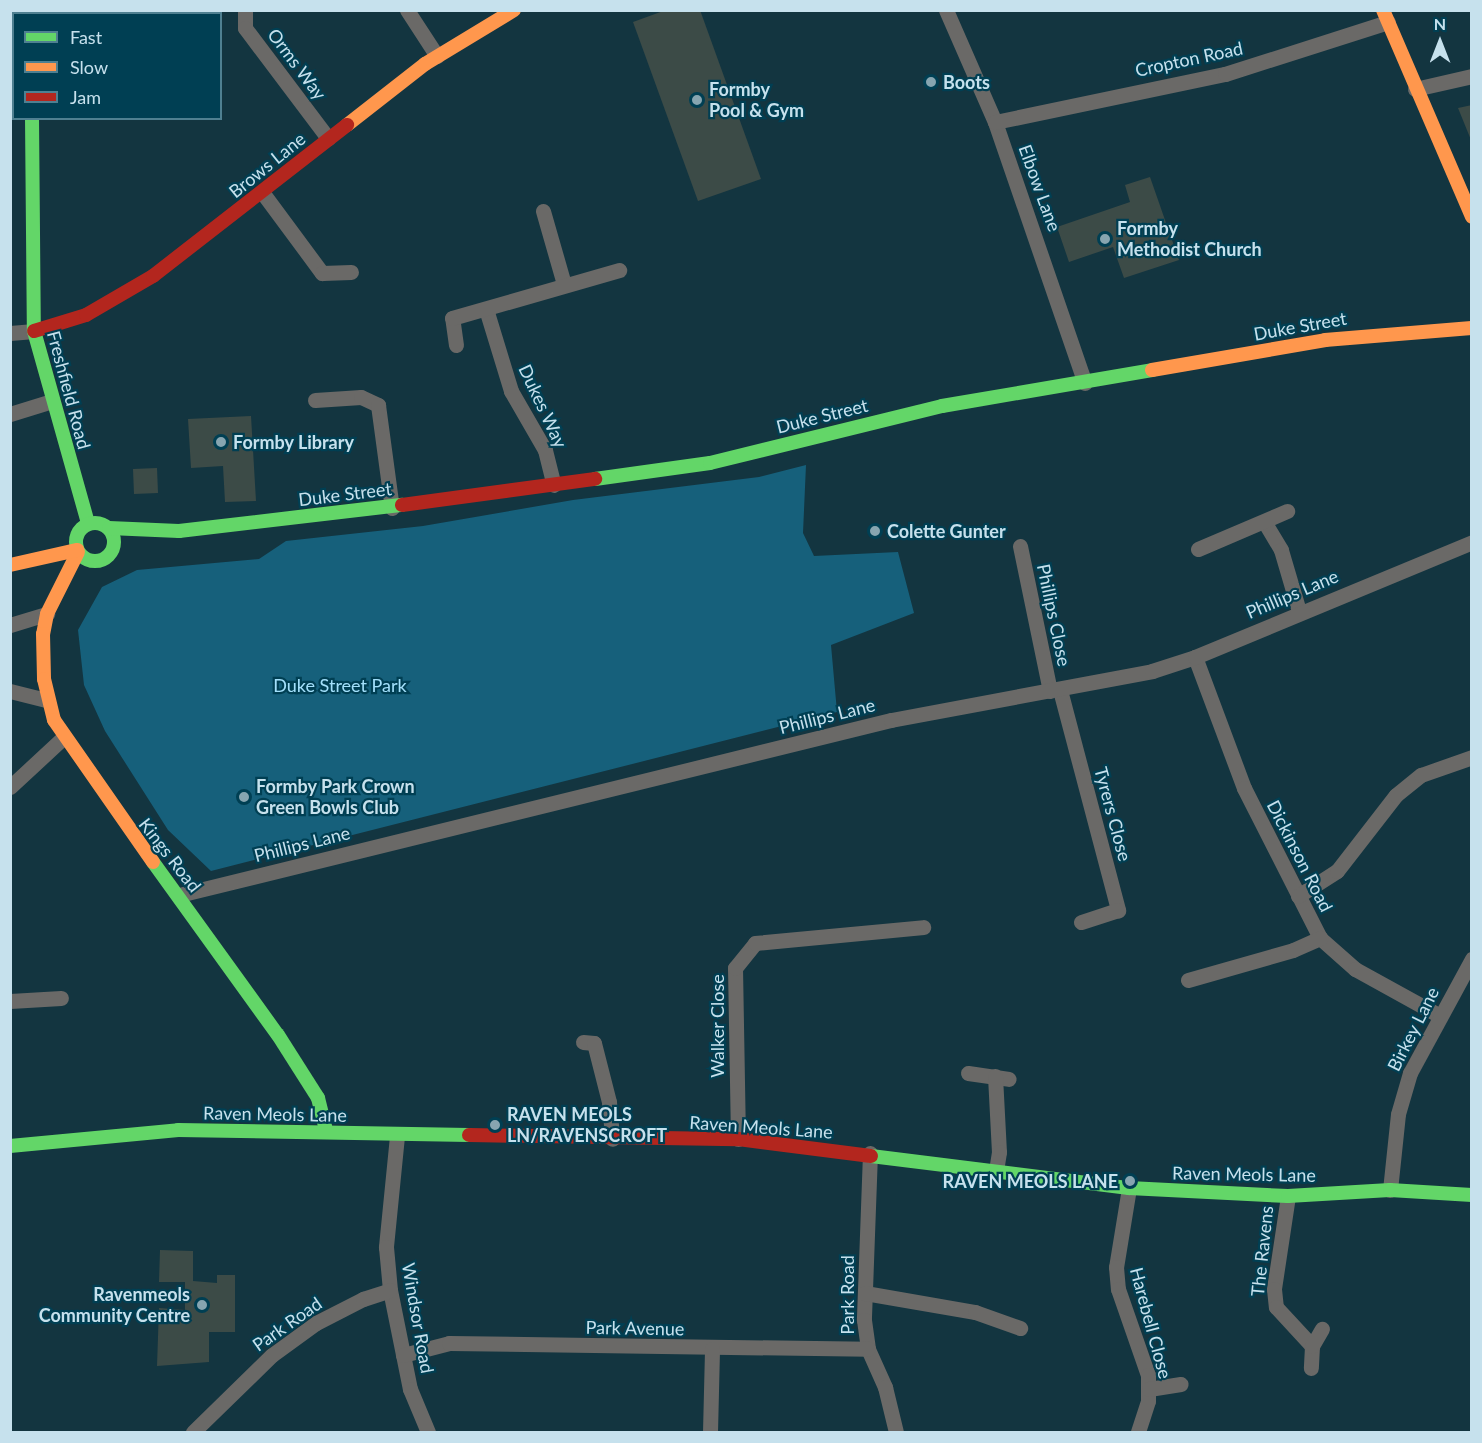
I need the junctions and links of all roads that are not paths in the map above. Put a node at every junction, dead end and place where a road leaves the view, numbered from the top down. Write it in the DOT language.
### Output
graph roads {
  1 [pos="245,10"];
  2 [pos="407,10"];
  3 [pos="514,10"];
  4 [pos="946,10"];
  5 [pos="1385,16"];
  6 [pos="437,56"];
  7 [pos="1472,76"];
  8 [pos="1415,89"];
  9 [pos="32,120"];
  10 [pos="995,122"];
  11 [pos="328,138"];
  12 [pos="262,192"];
  13 [pos="543,211"];
  14 [pos="1472,217"];
  15 [pos="619,270"];
  16 [pos="351,272"];
  17 [pos="564,284"];
  18 [pos="486,309"];
  19 [pos="1472,328"];
  20 [pos="34,331"];
  21 [pos="10,333"];
  22 [pos="456,345"];
  23 [pos="1085,383"];
  24 [pos="315,400"];
  25 [pos="52,401"];
  26 [pos="10,414"];
  27 [pos="554,485"];
  28 [pos="392,508"];
  29 [pos="1287,511"];
  30 [pos="88,523"];
  31 [pos="1265,523"];
  32 [pos="109,528"];
  33 [pos="179,531"];
  34 [pos="1472,542"];
  35 [pos="1020,546"];
  36 [pos="1198,549"];
  37 [pos="78,551"];
  38 [pos="112,551"];
  39 [pos="93,561"];
  40 [pos="10,565"];
  41 [pos="61,586"];
  42 [pos="1299,612"];
  43 [pos="47,614"];
  44 [pos="10,625"];
  45 [pos="1195,657"];
  46 [pos="10,691"];
  47 [pos="1055,691"];
  48 [pos="47,700"];
  49 [pos="63,738"];
  50 [pos="1472,757"];
  51 [pos="10,787"];
  52 [pos="179,894"];
  53 [pos="1298,896"];
  54 [pos="1081,922"];
  55 [pos="923,927"];
  56 [pos="1320,938"];
  57 [pos="1472,959"];
  58 [pos="1188,980"];
  59 [pos="61,998"];
  60 [pos="10,1000"];
  61 [pos="1440,1016"];
  62 [pos="583,1042"];
  63 [pos="968,1073"];
  64 [pos="326,1131"];
  65 [pos="397,1136"];
  66 [pos="612,1139"];
  67 [pos="738,1139"];
  68 [pos="10,1146"];
  69 [pos="870,1153"];
  70 [pos="996,1171"];
  71 [pos="1129,1188"];
  72 [pos="1390,1190"];
  73 [pos="1472,1195"];
  74 [pos="1288,1196"];
  75 [pos="390,1290"];
  76 [pos="865,1293"];
  77 [pos="1020,1328"];
  78 [pos="1322,1329"];
  79 [pos="1312,1346"];
  80 [pos="712,1349"];
  81 [pos="868,1349"];
  82 [pos="403,1355"];
  83 [pos="1311,1368"];
  84 [pos="1181,1384"];
  85 [pos="1149,1389"];
  86 [pos="202,1430"];
  87 [pos="428,1432"];
  88 [pos="710,1432"];
  89 [pos="896,1432"];
  90 [pos="1138,1432"];
  1 -- 11 [label="street, Orms Way"];
  2 -- 6 [label="street"];
  3 -- 6 [label="street, Brows Lane"];
  4 -- 10 [label="street, Elbow Lane"];
  5 -- 8 [label="street"];
  5 -- 10 [label="street, Cropton Road"];
  6 -- 11 [label="street, Brows Lane"];
  7 -- 8 [label="street"];
  8 -- 14 [label="street"];
  9 -- 20 [label="street, Freshfield Road"];
  10 -- 23 [label="street, Elbow Lane"];
  11 -- 12 [label="street, Brows Lane"];
  12 -- 16 [label="street"];
  12 -- 20 [label="street, Brows Lane"];
  13 -- 17 [label="street"];
  15 -- 17 [label="street"];
  17 -- 18 [label="street"];
  18 -- 22 [label="street"];
  18 -- 27 [label="street, Dukes Way"];
  19 -- 23 [label="street, Duke Street"];
  20 -- 21 [label="street"];
  20 -- 25 [label="street, Freshfield Road"];
  23 -- 27 [label="street, Duke Street"];
  24 -- 28 [label="street"];
  25 -- 26 [label="street"];
  25 -- 30 [label="street, Freshfield Road"];
  27 -- 28 [label="street, Duke Street"];
  28 -- 33 [label="street, Duke Street"];
  29 -- 31 [label="street"];
  30 -- 32 [label="street"];
  30 -- 37 [label="street"];
  31 -- 36 [label="street"];
  31 -- 42 [label="street"];
  32 -- 33 [label="street, Duke Street"];
  32 -- 38 [label="street"];
  33 -- 38 [label="street, Duke Street"];
  34 -- 42 [label="street, Phillips Lane"];
  35 -- 47 [label="street, Phillips Close"];
  37 -- 39 [label="street"];
  37 -- 40 [label="street"];
  37 -- 41 [label="street, Kings Road"];
  38 -- 39 [label="street"];
  39 -- 41 [label="street, Kings Road"];
  41 -- 43 [label="street, Kings Road"];
  42 -- 45 [label="street, Phillips Lane"];
  43 -- 44 [label="street"];
  43 -- 48 [label="street, Kings Road"];
  45 -- 47 [label="street, Phillips Lane"];
  45 -- 53 [label="street, Dickinson Road"];
  46 -- 48 [label="street"];
  47 -- 52 [label="street, Phillips Lane"];
  47 -- 54 [label="street, Tyrers Close"];
  48 -- 49 [label="street, Kings Road"];
  49 -- 51 [label="street"];
  49 -- 52 [label="street, Kings Road"];
  50 -- 53 [label="street"];
  52 -- 64 [label="street, Kings Road"];
  53 -- 56 [label="street, Dickinson Road"];
  55 -- 67 [label="street, Walker Close"];
  56 -- 58 [label="street"];
  56 -- 61 [label="street, Dickinson Road"];
  57 -- 61 [label="street, Birkey Lane"];
  59 -- 60 [label="street"];
  61 -- 72 [label="street, Birkey Lane"];
  62 -- 66 [label="street"];
  63 -- 70 [label="street"];
  64 -- 65 [label="street, Raven Meols Lane"];
  64 -- 68 [label="street, Raven Meols Lane"];
  65 -- 66 [label="street, Raven Meols Lane"];
  65 -- 75 [label="street, Windsor Road"];
  66 -- 67 [label="street, Raven Meols Lane"];
  67 -- 69 [label="street, Raven Meols Lane"];
  69 -- 70 [label="street, Raven Meols Lane"];
  69 -- 76 [label="street, Park Road"];
  70 -- 71 [label="street, Raven Meols Lane"];
  71 -- 74 [label="street, Raven Meols Lane"];
  71 -- 85 [label="street, Harebell Close"];
  72 -- 73 [label="street, Raven Meols Lane"];
  72 -- 74 [label="street, Raven Meols Lane"];
  74 -- 79 [label="street, The Ravens"];
  75 -- 82 [label="street, Windsor Road"];
  75 -- 86 [label="street, Park Road"];
  76 -- 77 [label="street"];
  76 -- 81 [label="street, Park Road"];
  78 -- 79 [label="street"];
  79 -- 83 [label="street"];
  80 -- 81 [label="street, Park Avenue"];
  80 -- 82 [label="street, Park Avenue"];
  80 -- 88 [label="street"];
  81 -- 89 [label="street, Park Road"];
  82 -- 87 [label="street, Windsor Road"];
  84 -- 85 [label="street"];
  85 -- 90 [label="street, Harebell Close"];
}
